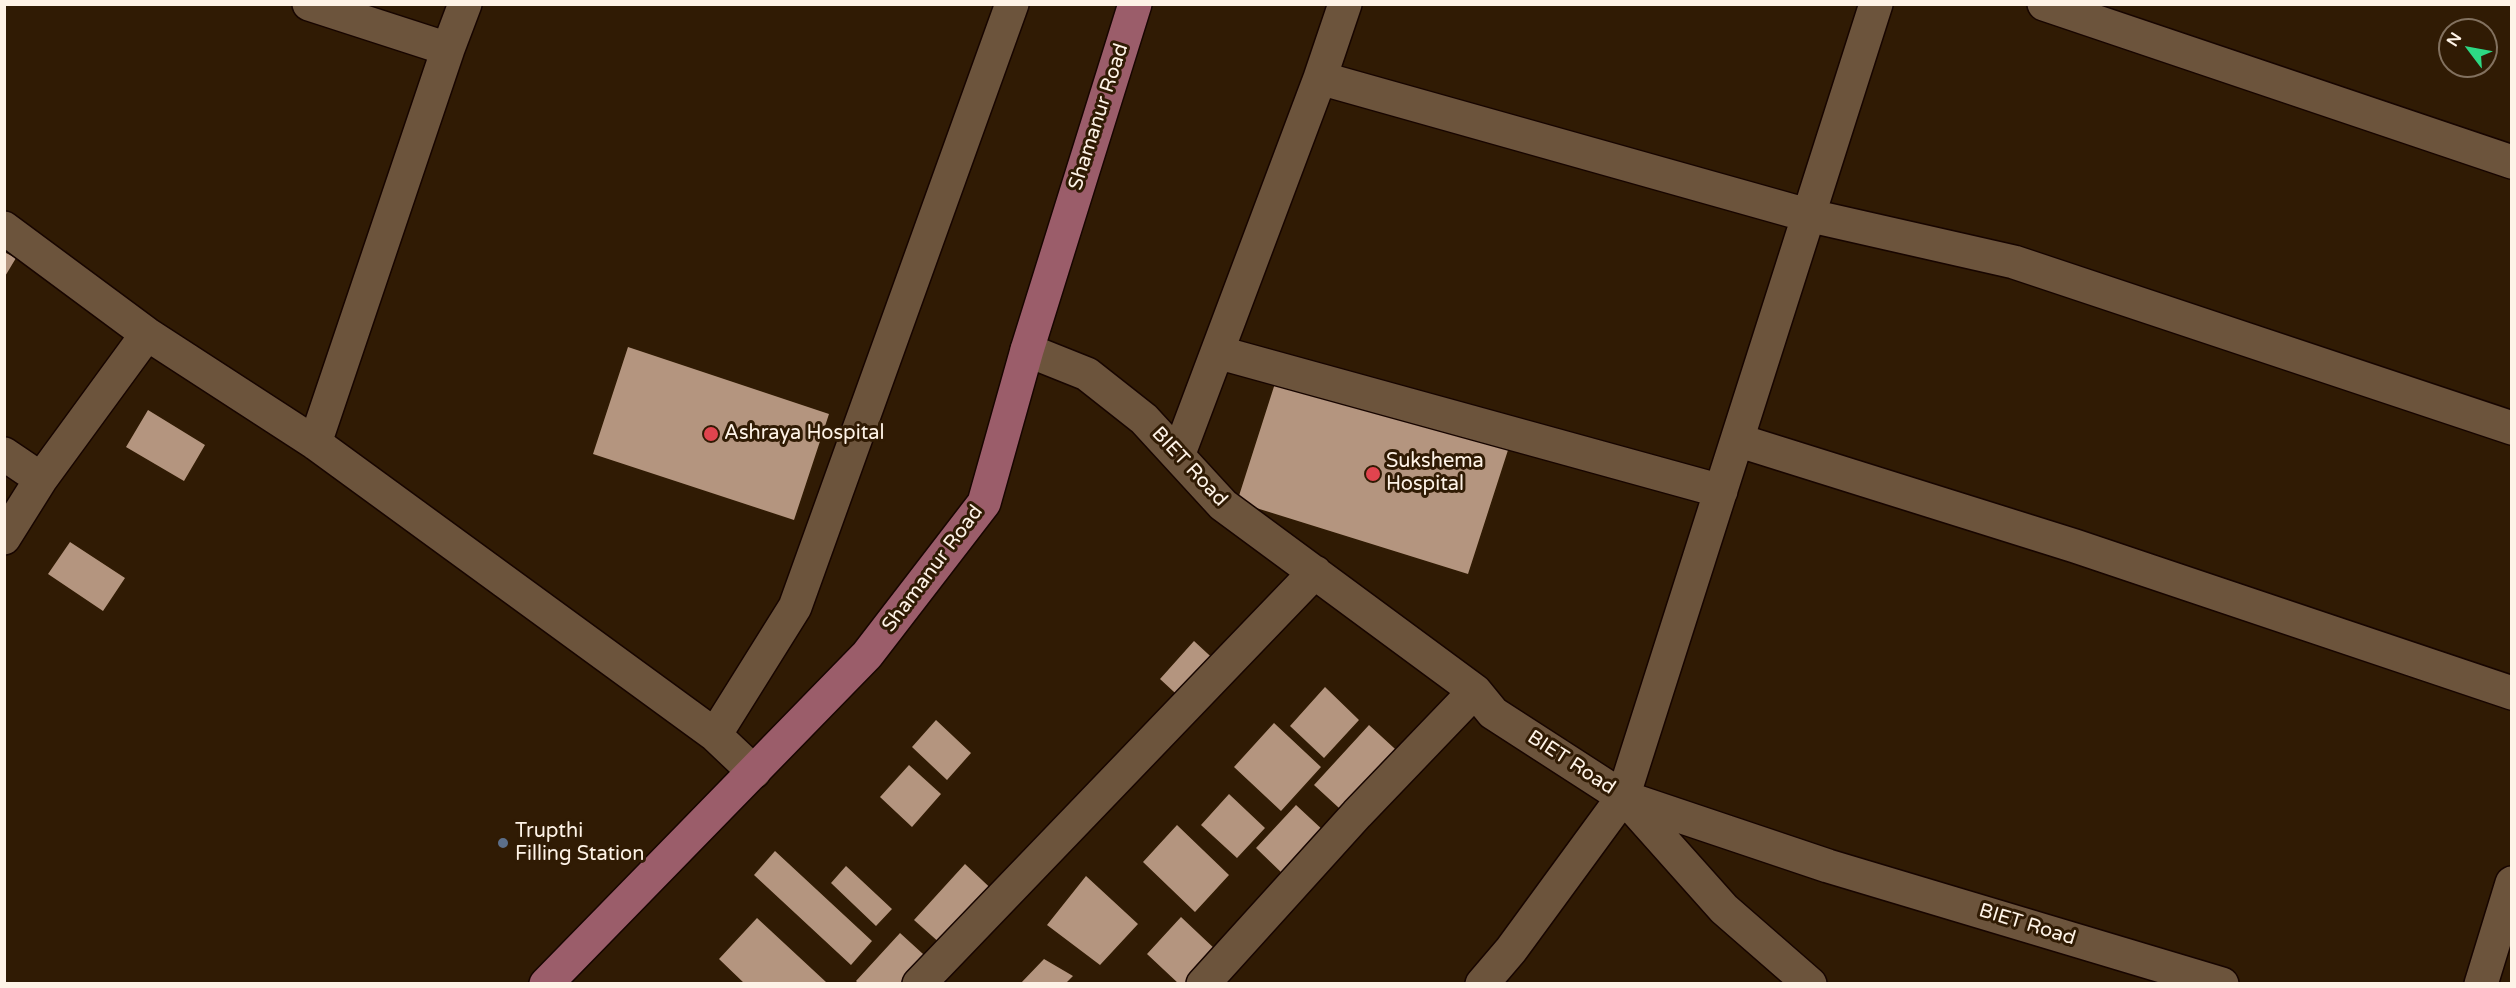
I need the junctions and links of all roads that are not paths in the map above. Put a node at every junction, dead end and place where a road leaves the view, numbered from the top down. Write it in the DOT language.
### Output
graph roads {
  1 [pos="309,4"];
  2 [pos="465,4"];
  3 [pos="1012,4"];
  4 [pos="1135,4"];
  5 [pos="1345,4"];
  6 [pos="1876,4"];
  7 [pos="2044,4"];
  8 [pos="448,49"];
  9 [pos="1320,78"];
  10 [pos="2511,162"];
  11 [pos="1807,215"];
  12 [pos="4,228"];
  13 [pos="147,334"];
  14 [pos="1027,350"];
  15 [pos="1217,352"];
  16 [pos="2511,428"];
  17 [pos="1737,440"];
  18 [pos="315,443"];
  19 [pos="4,454"];
  20 [pos="1178,456"];
  21 [pos="42,479"];
  22 [pos="1721,491"];
  23 [pos="4,538"];
  24 [pos="1315,572"];
  25 [pos="1475,691"];
  26 [pos="2511,693"];
  27 [pos="715,735"];
  28 [pos="754,772"];
  29 [pos="1623,797"];
  30 [pos="2511,884"];
  31 [pos="546,984"];
  32 [pos="920,984"];
  33 [pos="1203,984"];
  34 [pos="1482,984"];
  35 [pos="1810,984"];
  36 [pos="2222,984"];
  37 [pos="2481,984"];
  1 -- 8 [label="street"];
  2 -- 8 [label="street"];
  3 -- 27 [label="street"];
  4 -- 14 [label="main road, Shamanur Road"];
  5 -- 9 [label="street"];
  6 -- 11 [label="street"];
  7 -- 10 [label="street"];
  8 -- 18 [label="street"];
  9 -- 11 [label="street"];
  9 -- 15 [label="street"];
  11 -- 16 [label="street"];
  11 -- 17 [label="street"];
  12 -- 13 [label="street"];
  13 -- 18 [label="street"];
  13 -- 21 [label="street"];
  14 -- 20 [label="street, BIET Road"];
  14 -- 28 [label="main road, Shamanur Road"];
  15 -- 20 [label="street"];
  15 -- 22 [label="street"];
  17 -- 22 [label="street"];
  17 -- 26 [label="street"];
  18 -- 27 [label="street"];
  19 -- 21 [label="street"];
  20 -- 24 [label="street, BIET Road"];
  21 -- 23 [label="street"];
  22 -- 29 [label="street"];
  24 -- 25 [label="street, BIET Road"];
  24 -- 32 [label="street"];
  25 -- 29 [label="street, BIET Road"];
  25 -- 33 [label="street"];
  27 -- 28 [label="street"];
  28 -- 31 [label="main road, Shamanur Road"];
  29 -- 34 [label="street"];
  29 -- 35 [label="street"];
  29 -- 36 [label="street, BIET Road"];
  30 -- 37 [label="street"];
}
